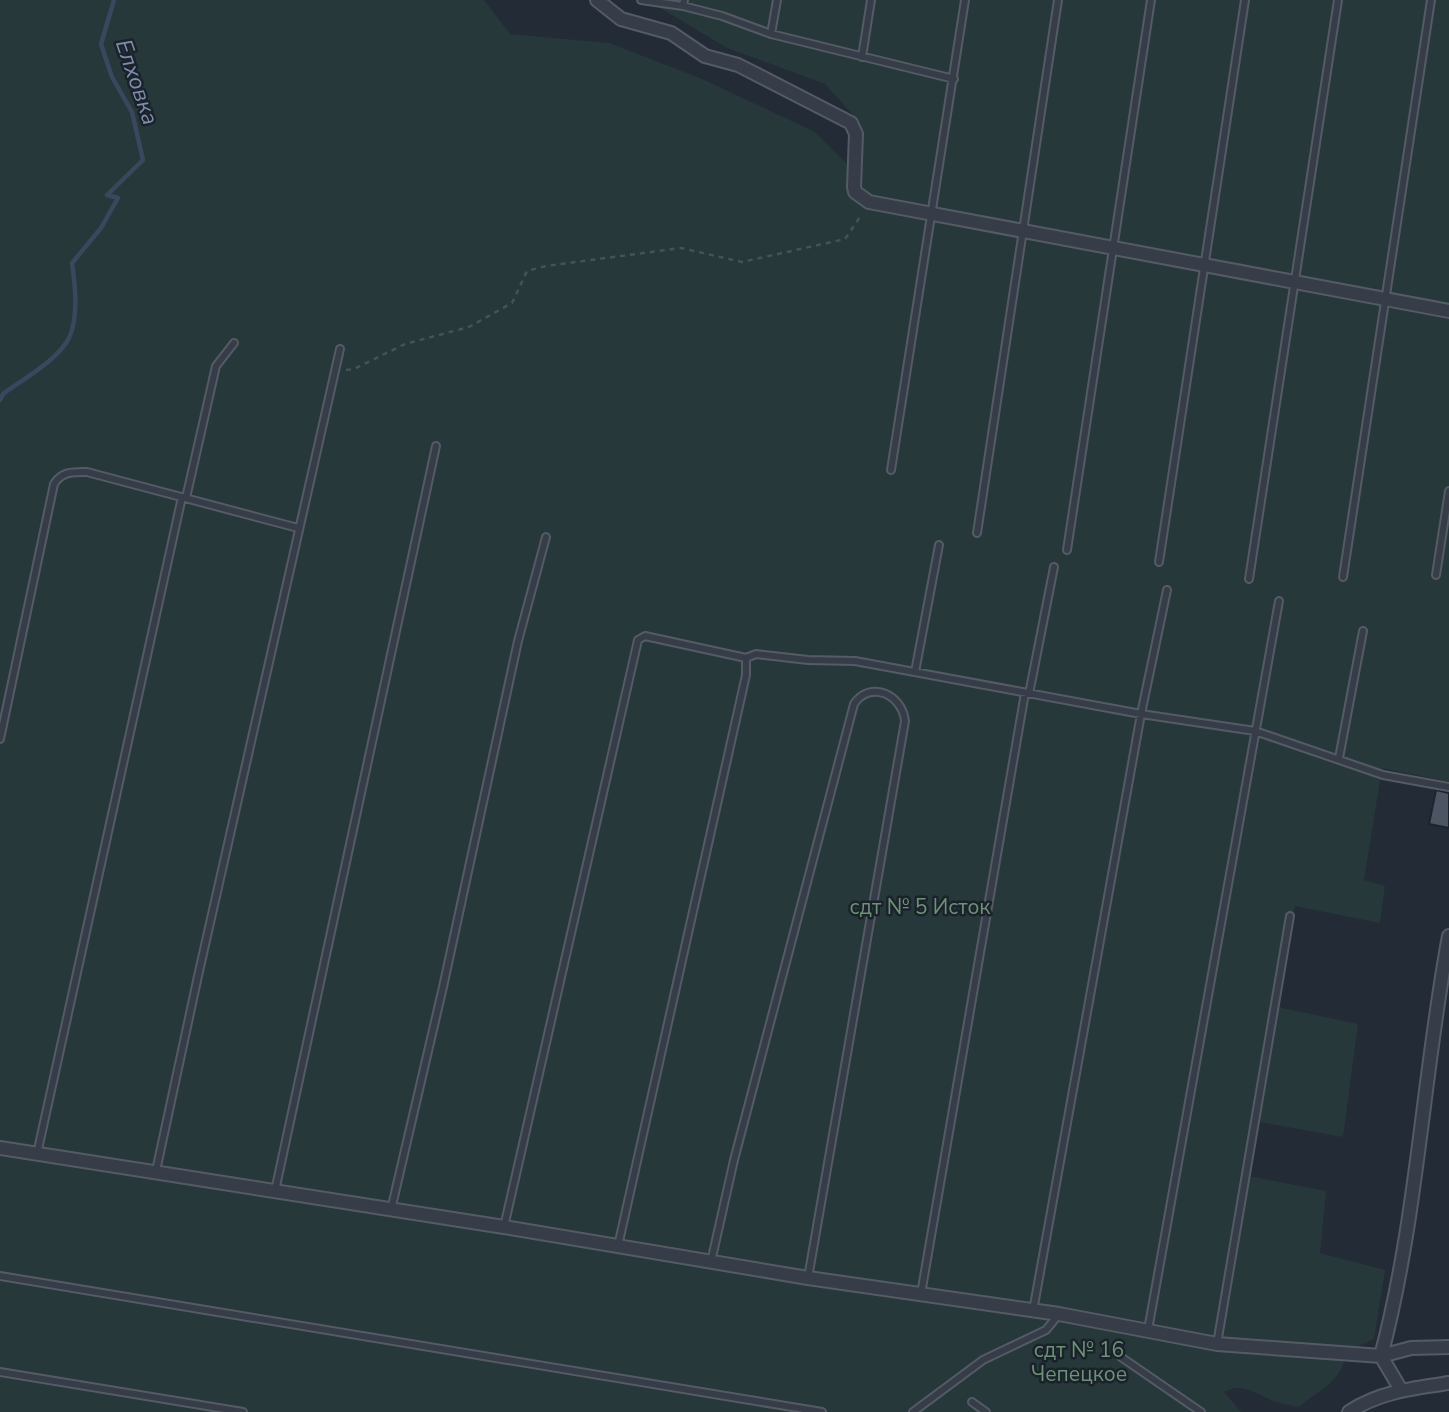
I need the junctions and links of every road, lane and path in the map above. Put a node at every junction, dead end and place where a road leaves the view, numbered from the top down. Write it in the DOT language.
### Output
graph roads {
  1 [pos="597,0"];
  2 [pos="641,0"];
  3 [pos="777,0"];
  4 [pos="871,0"];
  5 [pos="965,0"];
  6 [pos="1058,0"];
  7 [pos="1151,0"];
  8 [pos="1245,0"];
  9 [pos="1338,0"];
  10 [pos="1431,0"];
  11 [pos="684,3"];
  12 [pos="771,34"];
  13 [pos="862,57"];
  14 [pos="954,79"];
  15 [pos="869,202"];
  16 [pos="933,214"];
  17 [pos="1023,232"];
  18 [pos="1114,248"];
  19 [pos="1204,265"];
  20 [pos="1296,282"];
  21 [pos="1387,299"];
  22 [pos="1449,311"];
  23 [pos="234,343"];
  24 [pos="340,349"];
  25 [pos="335,372"];
  26 [pos="436,446"];
  27 [pos="891,470"];
  28 [pos="1449,491"];
  29 [pos="184,497"];
  30 [pos="298,528"];
  31 [pos="977,533"];
  32 [pos="546,537"];
  33 [pos="939,545"];
  34 [pos="1067,550"];
  35 [pos="1159,562"];
  36 [pos="1054,566"];
  37 [pos="1436,575"];
  38 [pos="1343,577"];
  39 [pos="1249,579"];
  40 [pos="1167,590"];
  41 [pos="1279,601"];
  42 [pos="1363,631"];
  43 [pos="746,658"];
  44 [pos="915,672"];
  45 [pos="1027,693"];
  46 [pos="1142,713"];
  47 [pos="1255,731"];
  48 [pos="0,739"];
  49 [pos="1339,758"];
  50 [pos="1449,787"];
  51 [pos="1290,916"];
  52 [pos="1449,936"];
  53 [pos="1442,1010"];
  54 [pos="0,1148"];
  55 [pos="37,1154"];
  56 [pos="156,1171"];
  57 [pos="275,1191"];
  58 [pos="390,1210"];
  59 [pos="504,1227"];
  60 [pos="618,1246"];
  61 [pos="711,1262"];
  62 [pos="0,1276"];
  63 [pos="808,1278"];
  64 [pos="920,1296"];
  65 [pos="1033,1312"];
  66 [pos="1059,1314"];
  67 [pos="1148,1330"];
  68 [pos="1217,1344"];
  69 [pos="1449,1347"];
  70 [pos="1118,1355"];
  71 [pos="1381,1356"];
  72 [pos="0,1372"];
  73 [pos="1449,1382"];
  74 [pos="1401,1390"];
  75 [pos="972,1402"];
  76 [pos="243,1412"];
  77 [pos="821,1412"];
  78 [pos="913,1412"];
  79 [pos="986,1412"];
  80 [pos="1201,1412"];
  81 [pos="1349,1412"];
  1 -- 15 [label="street"];
  2 -- 11 [label="lane"];
  3 -- 12 [label="lane"];
  4 -- 13 [label="lane"];
  5 -- 14 [label="lane"];
  6 -- 17 [label="lane"];
  7 -- 18 [label="lane"];
  8 -- 19 [label="lane"];
  9 -- 20 [label="lane"];
  10 -- 21 [label="lane"];
  11 -- 12 [label="lane"];
  12 -- 13 [label="lane"];
  13 -- 14 [label="lane"];
  14 -- 16 [label="lane"];
  15 -- 16 [label="street"];
  15 -- 25 [label="path"];
  16 -- 17 [label="street"];
  16 -- 27 [label="lane"];
  17 -- 18 [label="street"];
  17 -- 31 [label="lane"];
  18 -- 19 [label="street"];
  18 -- 34 [label="lane"];
  19 -- 20 [label="street"];
  19 -- 35 [label="lane"];
  20 -- 21 [label="street"];
  20 -- 39 [label="lane"];
  21 -- 22 [label="street"];
  21 -- 38 [label="lane"];
  23 -- 29 [label="lane"];
  24 -- 25 [label="lane"];
  25 -- 30 [label="lane"];
  26 -- 57 [label="lane"];
  28 -- 37 [label="lane"];
  29 -- 30 [label="lane"];
  29 -- 48 [label="lane"];
  29 -- 55 [label="lane"];
  30 -- 56 [label="lane"];
  32 -- 58 [label="lane"];
  33 -- 44 [label="lane"];
  36 -- 45 [label="lane"];
  40 -- 46 [label="lane"];
  41 -- 47 [label="lane"];
  42 -- 49 [label="lane"];
  43 -- 44 [label="lane"];
  43 -- 59 [label="lane"];
  43 -- 60 [label="lane"];
  44 -- 45 [label="lane"];
  45 -- 46 [label="lane"];
  45 -- 64 [label="lane"];
  46 -- 47 [label="lane"];
  46 -- 65 [label="lane"];
  47 -- 49 [label="lane"];
  47 -- 67 [label="lane"];
  49 -- 50 [label="lane"];
  51 -- 68 [label="lane"];
  52 -- 53 [label="street"];
  53 -- 71 [label="street"];
  54 -- 55 [label="street"];
  55 -- 56 [label="street"];
  56 -- 57 [label="street"];
  57 -- 58 [label="street"];
  58 -- 59 [label="street"];
  59 -- 60 [label="street"];
  60 -- 61 [label="street"];
  61 -- 63 [label="street"];
  61 -- 63 [label="lane"];
  62 -- 77 [label="lane"];
  63 -- 64 [label="street"];
  64 -- 65 [label="street"];
  65 -- 66 [label="street"];
  66 -- 67 [label="street"];
  66 -- 78 [label="lane"];
  67 -- 68 [label="street"];
  68 -- 71 [label="street"];
  69 -- 71 [label="street"];
  70 -- 80 [label="lane"];
  71 -- 74 [label="street"];
  72 -- 76 [label="lane"];
  73 -- 74 [label="street"];
  74 -- 81 [label="street"];
  75 -- 79 [label="lane"];
}
